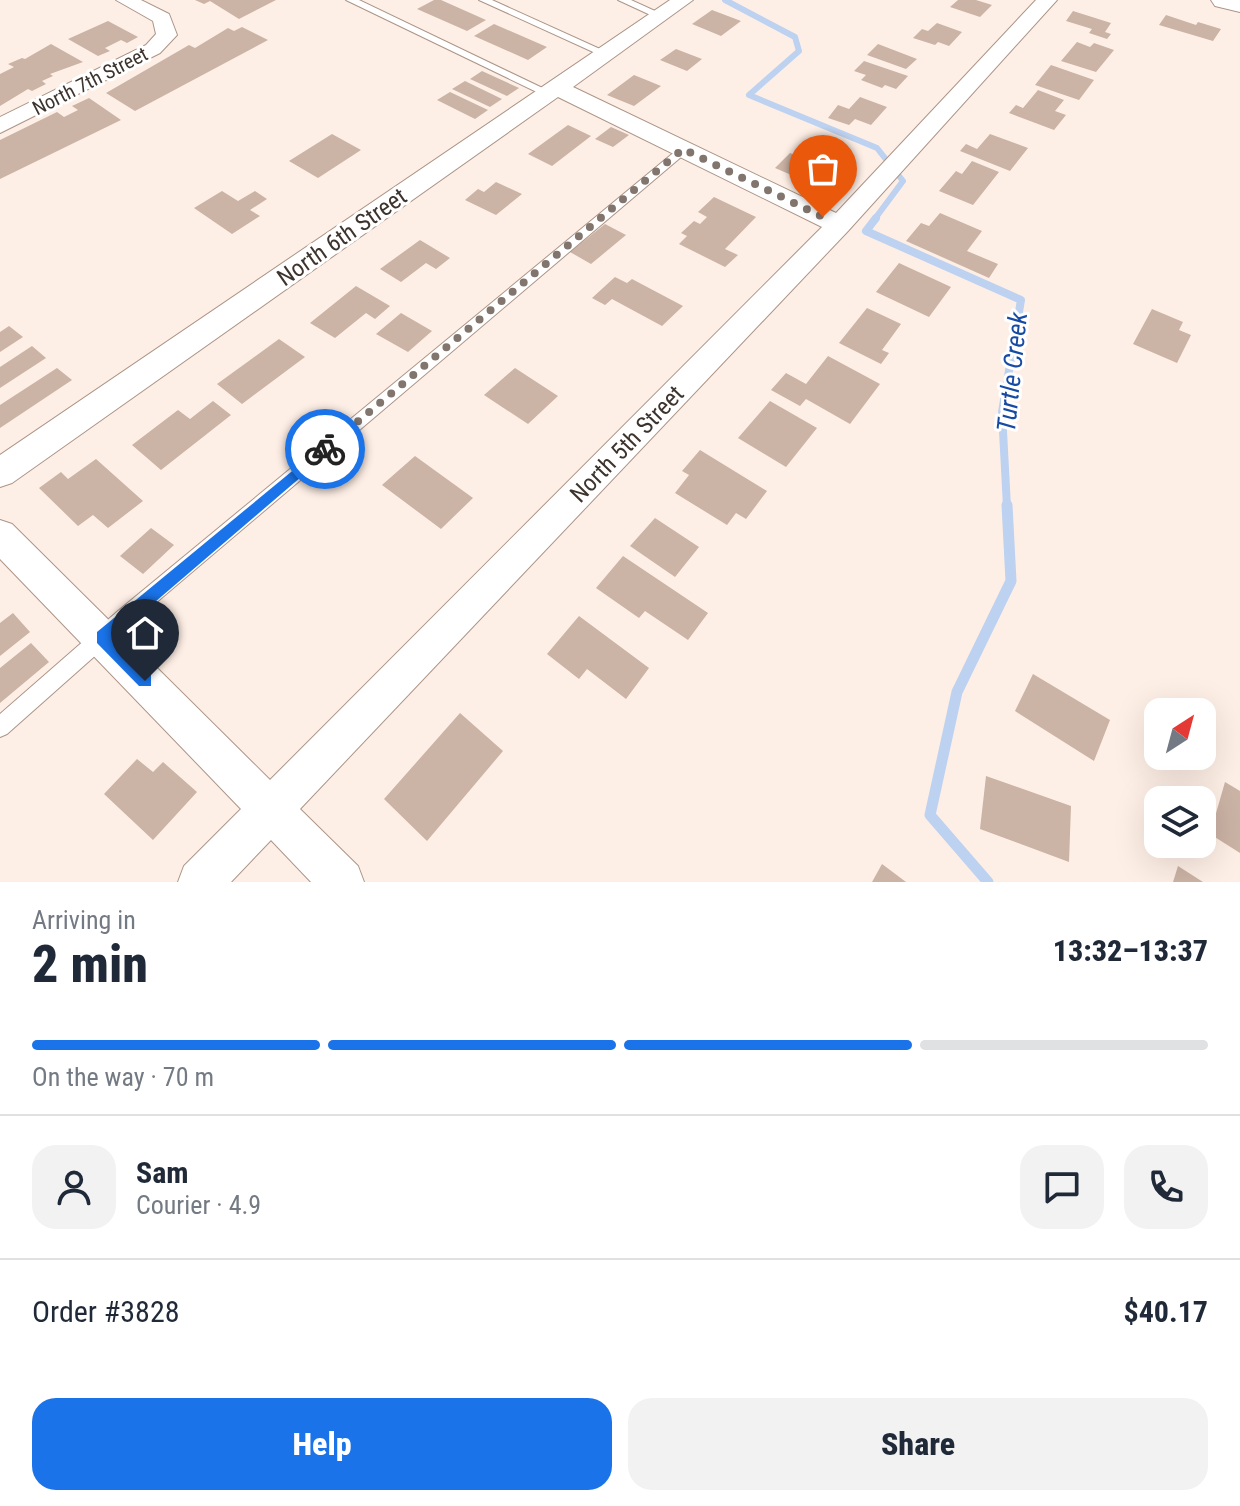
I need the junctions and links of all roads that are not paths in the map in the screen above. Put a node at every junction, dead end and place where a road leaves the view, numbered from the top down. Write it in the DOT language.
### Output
graph roads {
  1 [pos="126,0"];
  2 [pos="351,0"];
  3 [pos="484,0"];
  4 [pos="623,0"];
  5 [pos="683,0"];
  6 [pos="1047,0"];
  7 [pos="1225,0"];
  8 [pos="1240,4"];
  9 [pos="661,16"];
  10 [pos="606,54"];
  11 [pos="553,91"];
  12 [pos="0,126"];
  13 [pos="683,149"];
  14 [pos="839,225"];
  15 [pos="0,473"];
  16 [pos="0,535"];
  17 [pos="102,638"];
  18 [pos="0,727"];
  19 [pos="272,810"];
  20 [pos="200,882"];
  21 [pos="342,882"];
  1 -- 12 [label="street, North 7th Street"];
  2 -- 11 [label="lane"];
  3 -- 10 [label="lane"];
  4 -- 9 [label="lane"];
  5 -- 9 [label="street, North 6th Street"];
  6 -- 14 [label="street, North 5th Street"];
  7 -- 8 [label="main road"];
  9 -- 10 [label="street, North 6th Street"];
  10 -- 11 [label="street, North 6th Street"];
  11 -- 13 [label="street"];
  11 -- 15 [label="street, North 6th Street"];
  13 -- 14 [label="street"];
  13 -- 17 [label="lane"];
  14 -- 19 [label="street, North 5th Street"];
  16 -- 17 [label="street"];
  17 -- 18 [label="lane"];
  17 -- 19 [label="street"];
  19 -- 20 [label="street, North 5th Street"];
  19 -- 21 [label="street"];
}
